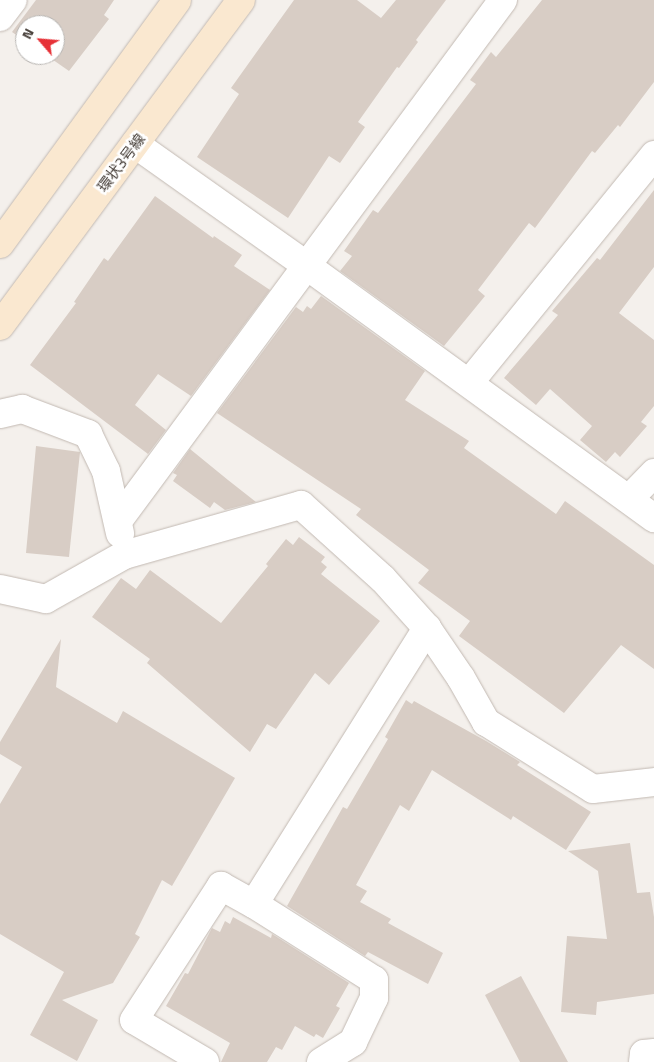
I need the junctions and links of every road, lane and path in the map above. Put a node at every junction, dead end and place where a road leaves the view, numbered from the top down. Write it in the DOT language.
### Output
graph roads {
  1 [pos="13,0"];
  2 [pos="178,0"];
  3 [pos="241,0"];
  4 [pos="503,0"];
  5 [pos="0,17"];
  6 [pos="135,144"];
  7 [pos="654,155"];
  8 [pos="0,244"];
  9 [pos="307,266"];
  10 [pos="0,326"];
  11 [pos="469,383"];
  12 [pos="0,414"];
  13 [pos="654,472"];
  14 [pos="630,499"];
  15 [pos="654,518"];
  16 [pos="118,521"];
  17 [pos="124,555"];
  18 [pos="0,589"];
  19 [pos="427,628"];
  20 [pos="654,782"];
  21 [pos="254,904"];
  22 [pos="654,1053"];
  23 [pos="205,1062"];
  24 [pos="321,1062"];
  25 [pos="643,1062"];
  1 -- 5 [label="street"];
  2 -- 8 [label="street"];
  3 -- 6 [label="street, 環状3号線"];
  4 -- 9 [label="street"];
  6 -- 9 [label="street"];
  6 -- 10 [label="street, 環状3号線"];
  7 -- 11 [label="street"];
  9 -- 11 [label="street"];
  9 -- 16 [label="street"];
  11 -- 14 [label="street"];
  12 -- 16 [label="street"];
  13 -- 14 [label="street"];
  14 -- 15 [label="street"];
  16 -- 17 [label="street"];
  17 -- 18 [label="street"];
  17 -- 19 [label="street"];
  19 -- 20 [label="street"];
  19 -- 21 [label="street"];
  21 -- 23 [label="street"];
  21 -- 24 [label="street"];
  22 -- 25 [label="street"];
}
